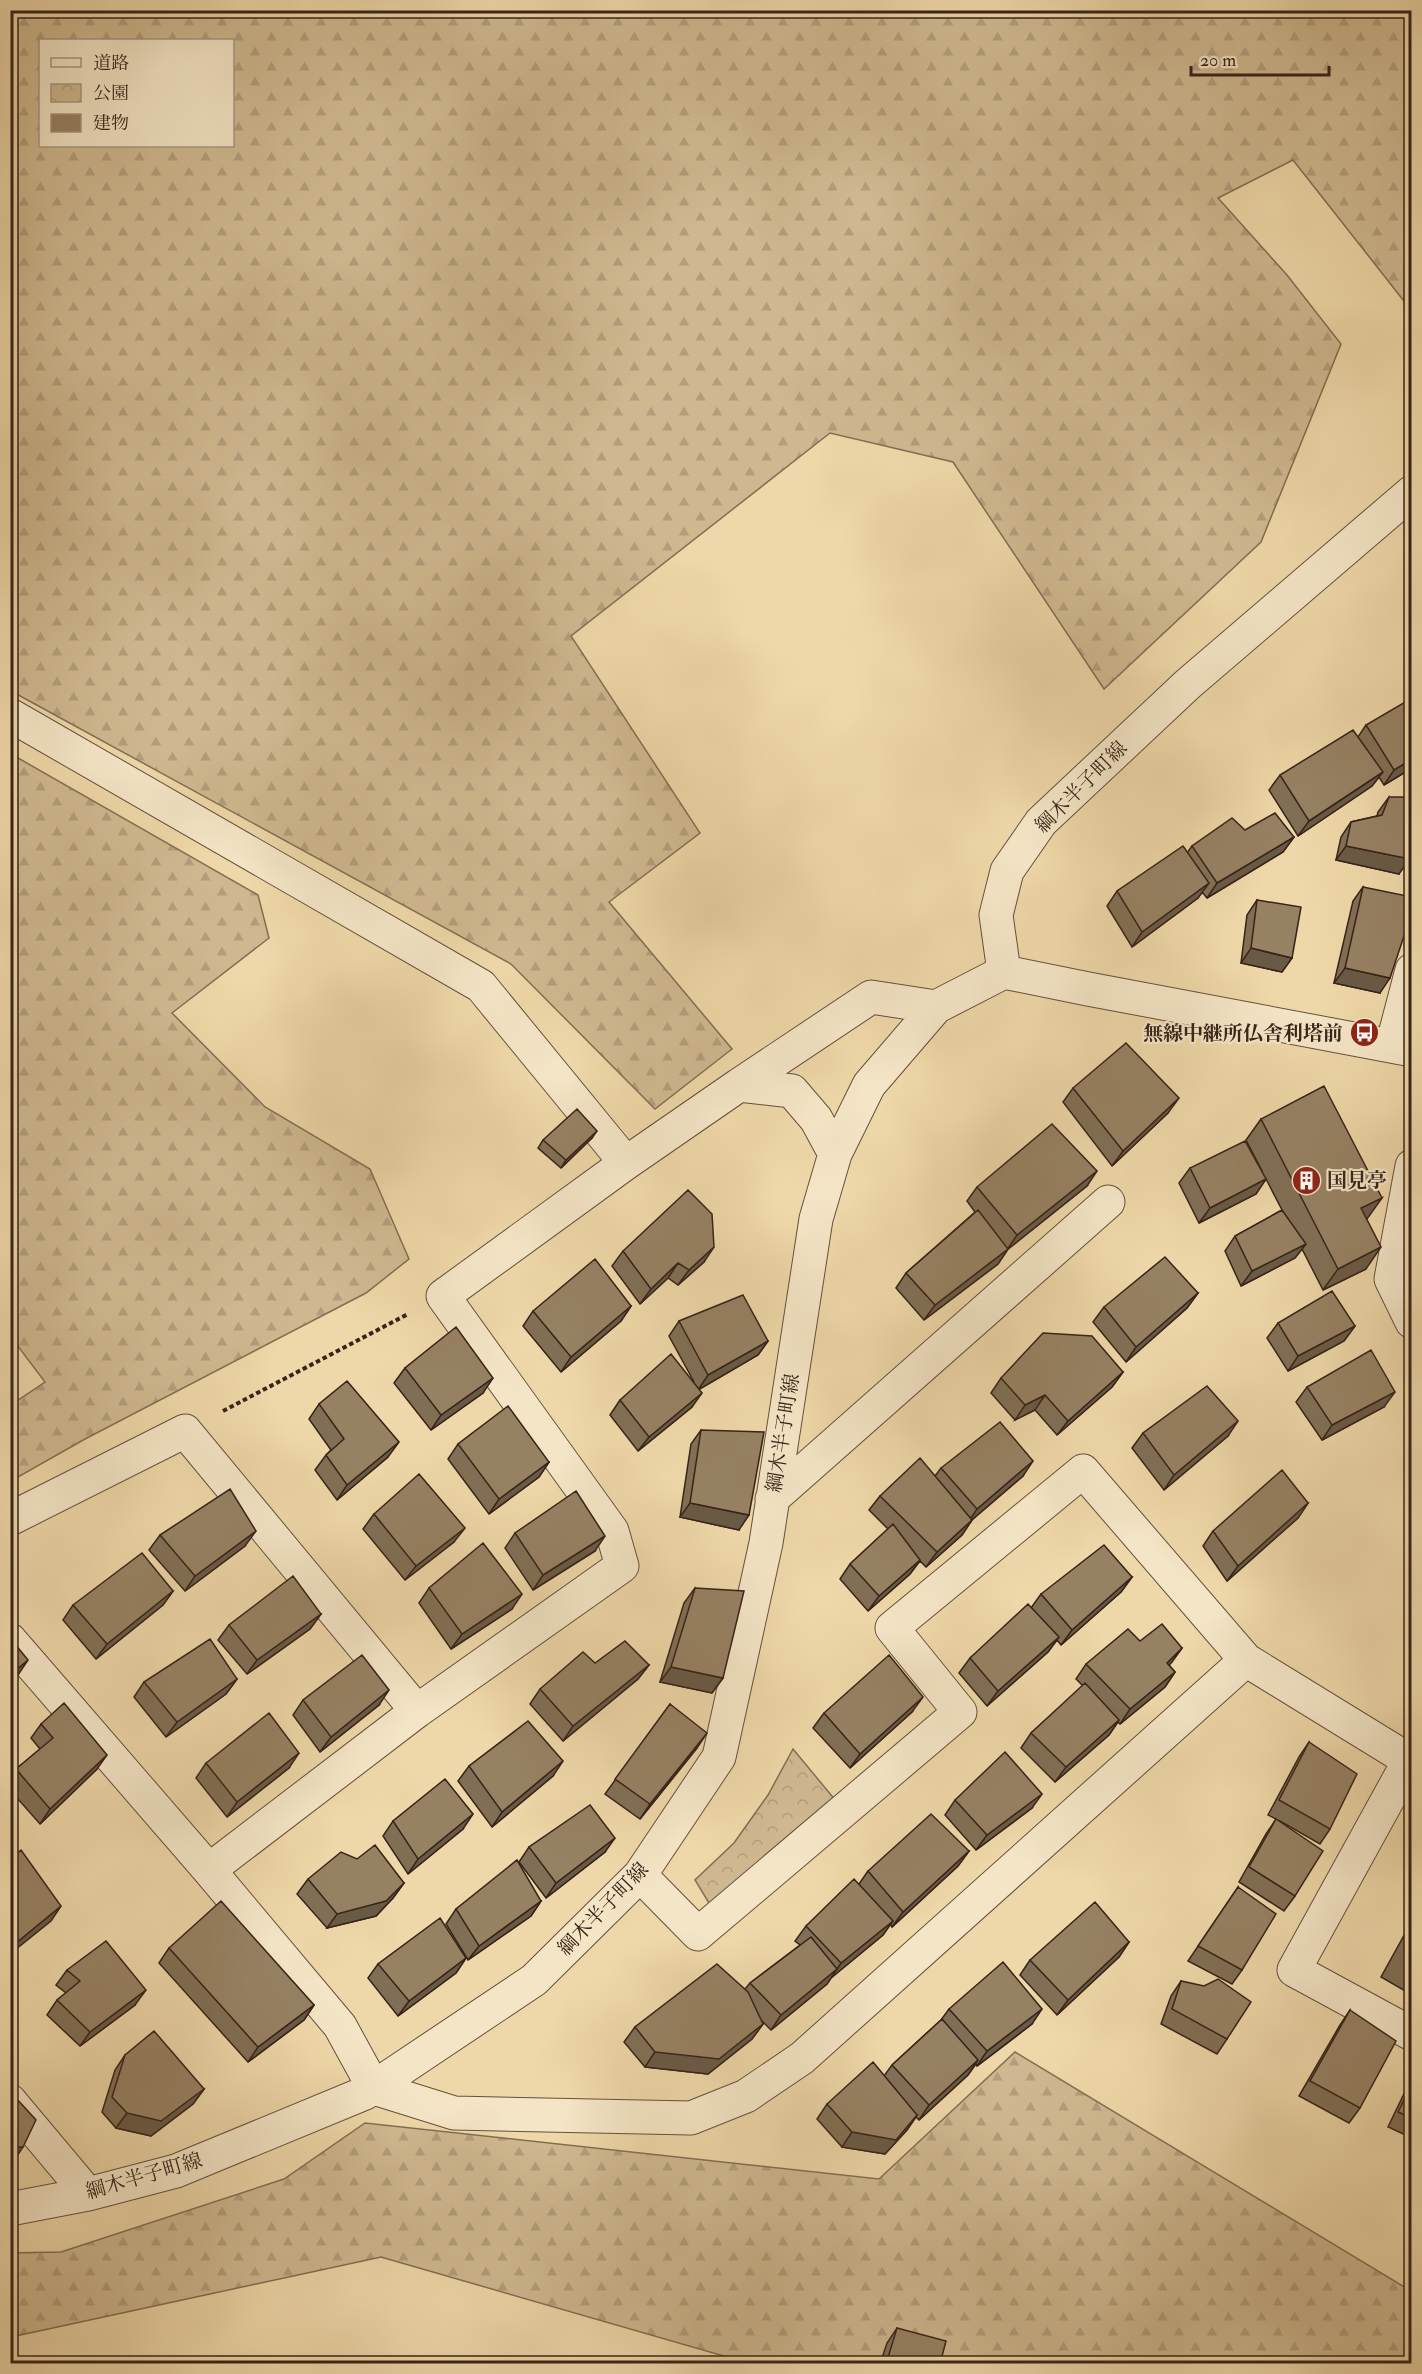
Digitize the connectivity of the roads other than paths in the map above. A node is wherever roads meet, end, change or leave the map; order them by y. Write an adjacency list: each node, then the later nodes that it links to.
1 (1412, 492): 4 (street, 綱木半子町線)
2 (10, 715): 9 (street)
3 (1412, 970): 6 (street)
4 (1005, 972): 5 (street, 綱木半子町線); 6 (street)
5 (936, 1007): 7 (street); 8 (street, 綱木半子町線)
6 (1402, 1048)
7 (739, 1085): 8 (street); 9 (street)
8 (835, 1154): 13 (street, 綱木半子町線)
9 (626, 1163): 17 (street)
10 (1412, 1166): 12 (street)
11 (1108, 1202): 13 (street)
12 (1412, 1322)
13 (772, 1498): 20 (street, 綱木半子町線)
14 (10, 1519): 17 (street)
15 (10, 1640): 19 (street)
16 (1246, 1660): 18 (street); 20 (street); 22 (street)
17 (417, 1711): 19 (street)
18 (1411, 1762): 21 (street)
19 (209, 1870): 22 (street)
20 (640, 1875): 22 (street, 綱木半子町線)
21 (1412, 2034)
22 (374, 2088): 24 (street, 綱木半子町線)
23 (10, 2101): 24 (street)
24 (88, 2194): 25 (street, 綱木半子町線)
25 (10, 2209)

